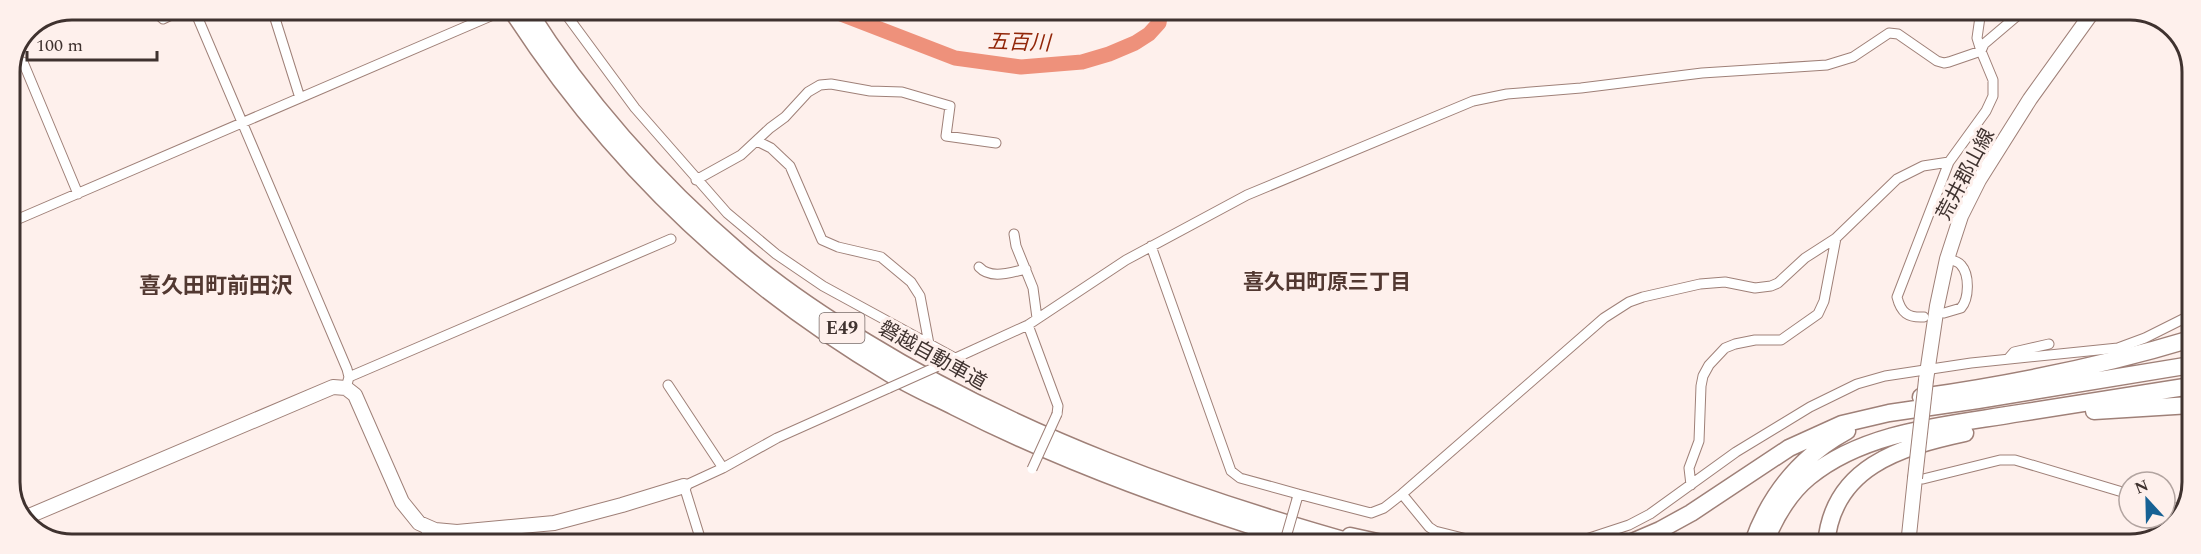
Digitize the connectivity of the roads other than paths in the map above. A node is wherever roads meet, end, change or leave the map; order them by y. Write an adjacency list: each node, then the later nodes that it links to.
1 (199, 20): 13 (street)
2 (275, 20): 12 (street)
3 (485, 20): 12 (street)
4 (513, 20): 57 (highway, 磐越自動車道 / E49)
5 (534, 20): 58 (highway, 磐越自動車道 / E49)
6 (570, 20): 17 (street)
7 (1979, 20): 10 (street)
8 (2013, 20): 10 (street)
9 (2087, 20): 24 (street, 荒井郡山線)
10 (1981, 51): 16 (street); 23 (street)
11 (22, 62): 18 (street)
12 (300, 98): 13 (street)
13 (244, 123): 18 (street); 40 (street)
14 (757, 141): 15 (street); 17 (street); 33 (street)
15 (996, 143)
16 (1949, 162): 21 (street); 28 (street)
17 (696, 180): 33 (street)
18 (78, 194): 19 (street)
19 (20, 218)
20 (1014, 234): 26 (street)
21 (1836, 238): 52 (street); 55 (street)
22 (671, 239): 40 (street)
23 (1152, 246): 29 (street); 56 (street)
24 (1947, 259): 27 (street); 39 (street, 荒井郡山線)
25 (979, 267): 26 (street)
26 (1026, 269): 29 (street)
27 (1944, 314)
28 (1924, 317)
29 (1037, 318): 31 (street)
30 (2182, 320): 37 (street)
31 (1028, 325): 36 (street); 50 (street, bridge)
32 (2182, 342): 60 (highway)
33 (928, 344): 36 (street)
34 (2049, 344): 37 (street)
35 (2182, 353): 43 (highway)
36 (956, 358): 49 (street, bridge)
37 (2008, 359): 39 (street)
38 (2182, 367): 43 (highway)
39 (1927, 375): 51 (street, 荒井郡山線, bridge); 52 (street)
40 (347, 382): 59 (street); 61 (street)
41 (668, 385): 49 (street)
42 (2182, 387): 73 (highway)
43 (2046, 389): 47 (highway)
44 (2182, 397): 46 (highway)
45 (2182, 406): 46 (highway)
46 (2094, 411): 48 (highway)
47 (1889, 413): 60 (highway); 72 (highway)
48 (1972, 431): 74 (highway); 75 (highway)
49 (723, 468): 53 (street)
50 (1031, 471)
51 (1915, 478): 54 (street); 76 (street)
52 (1691, 485): 70 (street)
53 (684, 486): 61 (street); 63 (street)
54 (2117, 490)
55 (1402, 494): 56 (street); 69 (street)
56 (1298, 497): 66 (street, bridge)
57 (1178, 501): 64 (highway); 65 (highway, 磐越自動車道 / E49)
58 (1253, 512): 67 (highway, 磐越自動車道 / E49); 68 (highway)
59 (31, 515)
60 (1674, 523): 71 (highway)
61 (426, 526): 62 (street)
62 (426, 534)
63 (699, 534)
64 (1247, 534)
65 (1279, 534)
66 (1287, 534)
67 (1327, 534)
68 (1348, 534)
69 (1447, 534)
70 (1602, 534)
71 (1649, 534)
72 (1757, 534)
73 (1770, 534)
74 (1773, 534)
75 (1828, 534)
76 (1909, 534)

